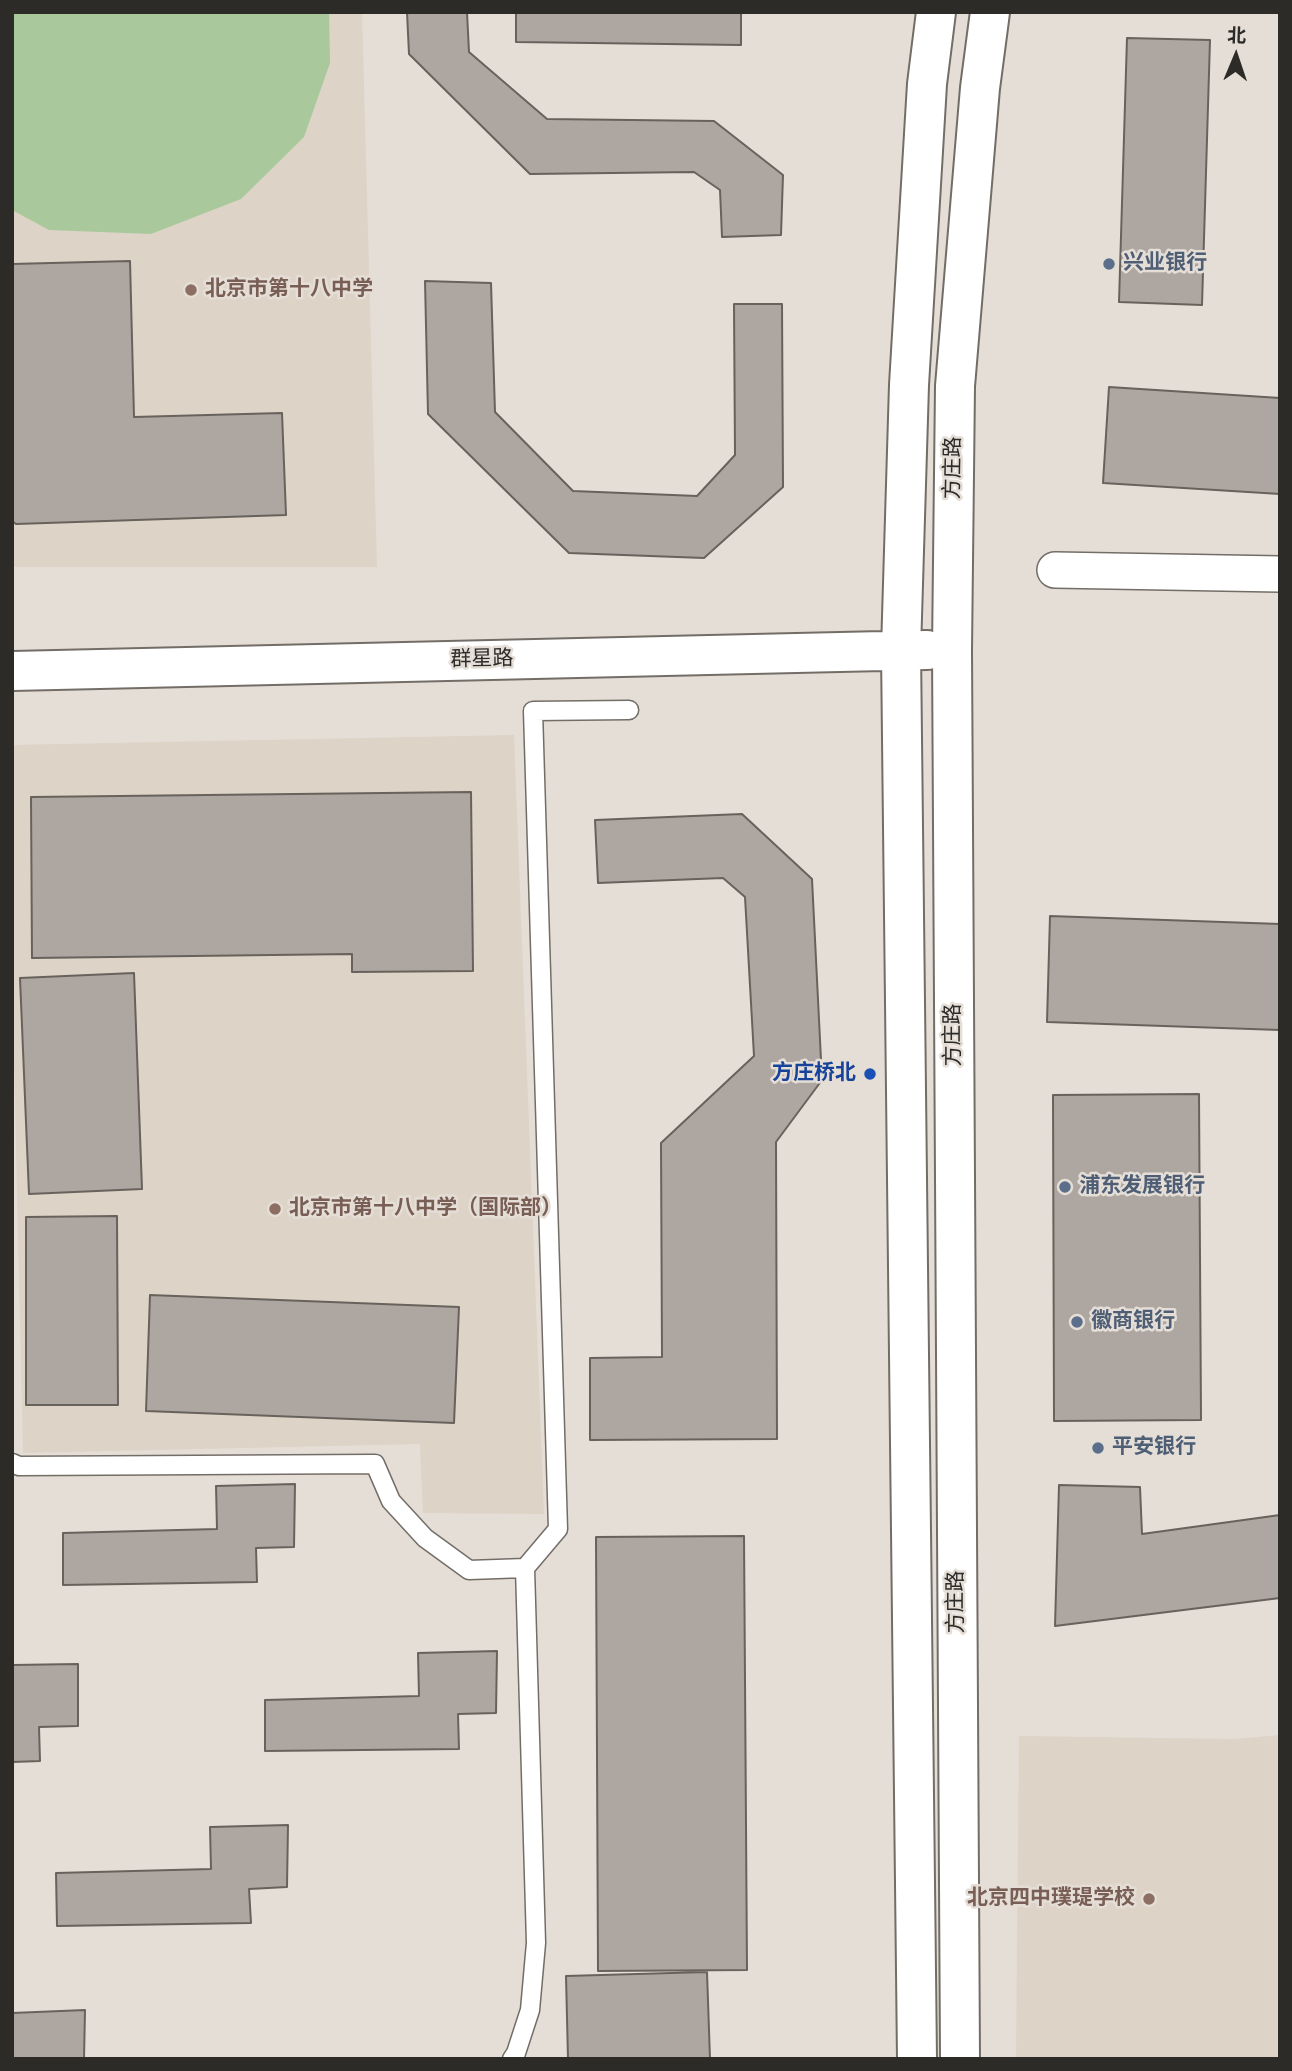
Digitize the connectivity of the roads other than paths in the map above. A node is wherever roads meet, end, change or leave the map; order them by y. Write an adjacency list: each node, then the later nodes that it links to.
1 (936, 12): 5 (main road)
2 (990, 12): 6 (main road, 方庄路)
3 (1055, 570): 4 (street)
4 (1280, 574)
5 (901, 650): 6 (main road, 群星路); 7 (main road, 群星路); 12 (main road)
6 (952, 650): 13 (main road, 方庄路)
7 (12, 671)
8 (629, 710): 10 (lane)
9 (12, 1463): 10 (lane)
10 (525, 1567): 11 (lane)
11 (512, 2059)
12 (917, 2059)
13 (960, 2059)

